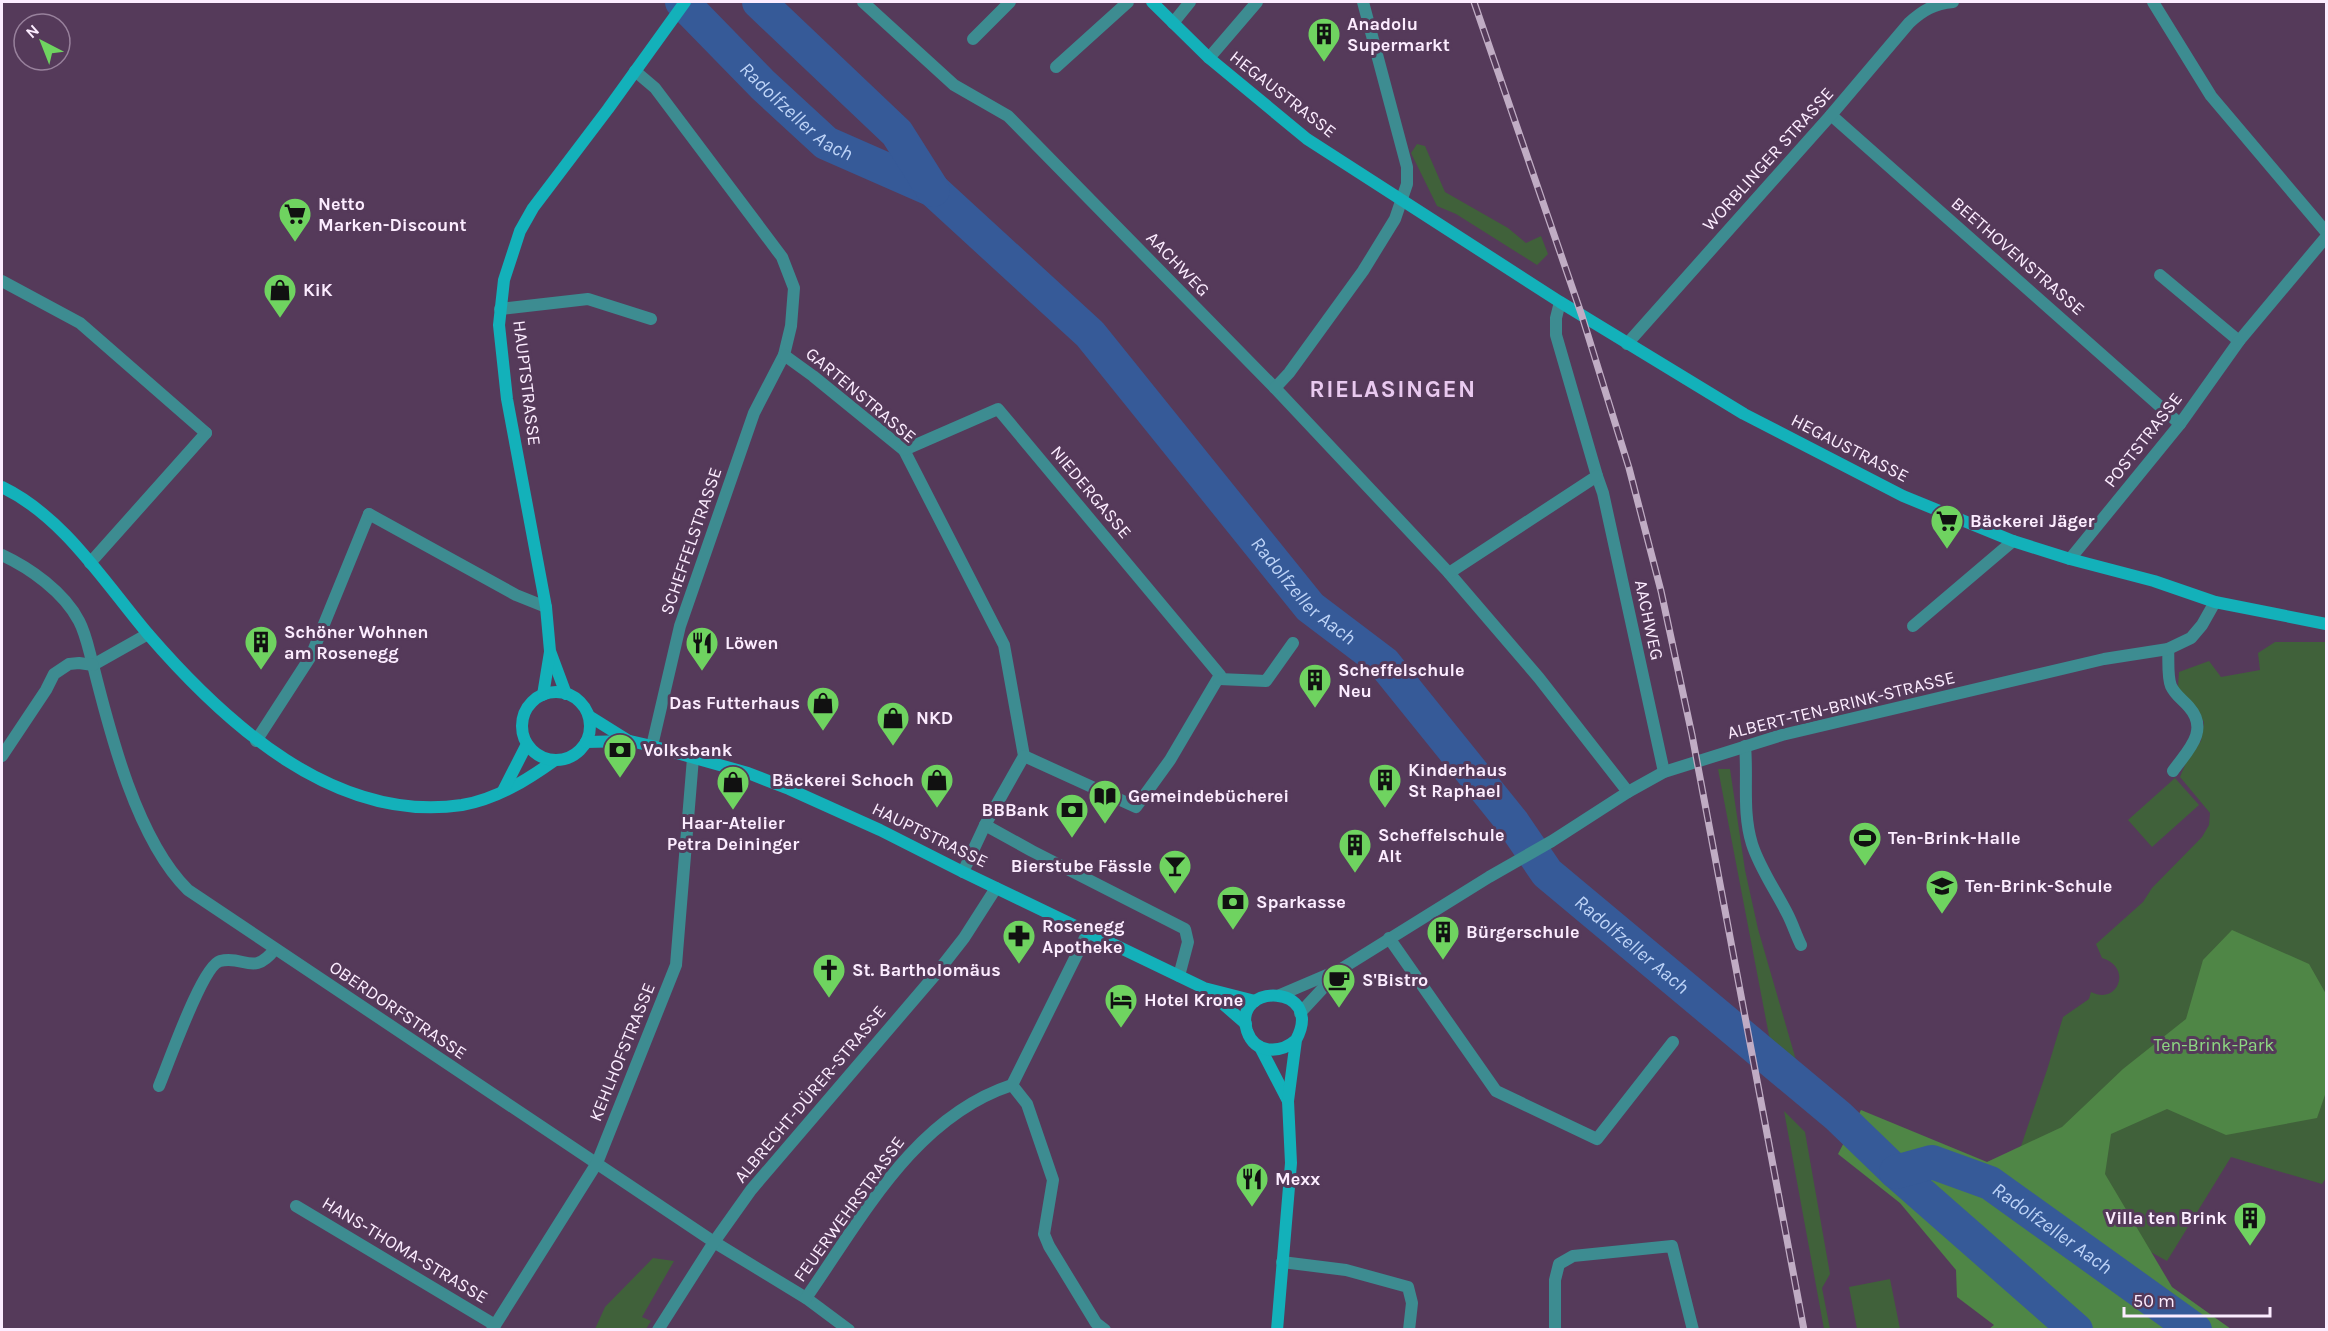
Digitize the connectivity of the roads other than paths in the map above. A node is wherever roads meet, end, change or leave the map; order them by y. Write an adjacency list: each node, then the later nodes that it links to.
1 (685, 2): 16 (main road, HAUPTSTRASSE)
2 (863, 2): 29 (street, AACHWEG)
3 (1010, 2): 13 (street)
4 (1128, 2): 15 (street)
5 (1152, 2): 12 (main road, HEGAUSTRASSE)
6 (1190, 2): 12 (street)
7 (1257, 2): 14 (street)
8 (1363, 2): 18 (street)
9 (1940, 2): 10 (street, WORBLINGER STRASSE); 17 (street, WORBLINGER STRASSE)
10 (1953, 2)
11 (2153, 2): 19 (street)
12 (1173, 23): 14 (main road, HEGAUSTRASSE)
13 (973, 39)
14 (1209, 58): 18 (main road, HEGAUSTRASSE)
15 (1056, 68)
16 (635, 71): 24 (main road, HAUPTSTRASSE); 28 (street, GARTENSTRASSE)
17 (1831, 115): 27 (street, WORBLINGER STRASSE); 30 (street, BEETHOVENSTRASSE)
18 (1402, 201): 23 (main road, HEGAUSTRASSE); 29 (street)
19 (2326, 232)
20 (2326, 237): 26 (street, POSTSTRASSE)
21 (2160, 275): 26 (street)
22 (2, 281): 37 (street)
23 (1560, 302): 27 (main road, HEGAUSTRASSE); 32 (street, AACHWEG)
24 (500, 309): 25 (street); 40 (main road, HAUPTSTRASSE)
25 (651, 319)
26 (2239, 341): 30 (street, POSTSTRASSE)
27 (1627, 344): 34 (main road, HEGAUSTRASSE)
28 (784, 355): 31 (street, GARTENSTRASSE); 56 (street, SCHEFFELSTRASSE)
29 (1275, 388): 38 (street, AACHWEG)
30 (2180, 424): 36 (street, POSTSTRASSE)
31 (904, 450): 48 (street, NIEDERGASSE); 59 (street, GARTENSTRASSE)
32 (1597, 476): 38 (street); 63 (street, AACHWEG)
33 (2, 487): 37 (main road)
34 (2013, 541): 36 (main road, HEGAUSTRASSE); 42 (street)
35 (2, 555): 47 (street, OBERDORFSTRASSE)
36 (2070, 560): 39 (main road, HEGAUSTRASSE)
37 (90, 563): 43 (main road)
38 (1449, 573): 65 (street, AACHWEG)
39 (2215, 602): 41 (main road, HEGAUSTRASSE); 45 (street, ALBERT-TEN-BRINK-STRASSE)
40 (546, 607): 46 (main road, HAUPTSTRASSE); 52 (street)
41 (2326, 624)
42 (1913, 626)
43 (148, 634): 47 (street); 52 (main road)
44 (1293, 643): 48 (street)
45 (2168, 649): 57 (street, ALBERT-TEN-BRINK-STRASSE); 62 (street)
46 (550, 651): 49 (main road, HAUPTSTRASSE); 50 (main road, HAUPTSTRASSE)
47 (93, 665): 58 (street); 72 (street, OBERDORFSTRASSE)
48 (1219, 679): 59 (street)
49 (566, 694): 50 (main road); 51 (main road)
50 (543, 695): 55 (main road)
51 (589, 716): 53 (main road, HAUPTSTRASSE); 54 (main road)
52 (256, 741): 64 (main road)
53 (630, 741): 54 (main road, HAUPTSTRASSE); 56 (main road, HAUPTSTRASSE)
54 (586, 742): 61 (main road)
55 (527, 744): 61 (main road); 64 (main road)
56 (652, 746): 60 (main road, HAUPTSTRASSE)
57 (1745, 746): 63 (street, ALBERT-TEN-BRINK-STRASSE); 71 (street)
58 (2, 756)
59 (1024, 756): 66 (street)
60 (693, 758): 67 (main road, HAUPTSTRASSE); 86 (street, KEHLHOFSTRASSE)
61 (555, 760): 64 (main road)
62 (2173, 771)
63 (1664, 772): 65 (street, ALBERT-TEN-BRINK-STRASSE)
64 (503, 791)
65 (1628, 792): 70 (street, ALBERT-TEN-BRINK-STRASSE)
66 (986, 825): 67 (street); 74 (street)
67 (963, 872): 68 (main road, HAUPTSTRASSE)
68 (996, 888): 69 (main road, HAUPTSTRASSE); 88 (street, ALBRECHT-DÜRER-STRASSE)
69 (1088, 932): 74 (main road, HAUPTSTRASSE); 83 (street)
70 (1389, 938): 73 (street, ALBERT-TEN-BRINK-STRASSE); 81 (street)
71 (1801, 945)
72 (274, 949): 84 (street); 86 (street, OBERDORFSTRASSE)
73 (1341, 969): 76 (street, ALBERT-TEN-BRINK-STRASSE); 78 (street, ALBERT-TEN-BRINK-STRASSE)
74 (1179, 976): 75 (main road, HAUPTSTRASSE)
75 (1204, 988): 77 (main road); 79 (main road)
76 (1280, 995): 77 (main road); 78 (main road)
77 (1255, 1001): 79 (main road)
78 (1300, 1012): 80 (main road)
79 (1246, 1024): 82 (main road)
80 (1296, 1040): 82 (main road); 85 (main road)
81 (1673, 1042)
82 (1260, 1047): 85 (main road)
83 (1012, 1085): 90 (street, FEUERWEHRSTRASSE); 94 (street)
84 (159, 1086)
85 (1288, 1101): 89 (main road)
86 (597, 1163): 88 (street, OBERDORFSTRASSE); 91 (street, KEHLHOFSTRASSE)
87 (296, 1206): 91 (street, HANS-THOMA-STRASSE)
88 (714, 1242): 90 (street, OBERDORFSTRASSE); 92 (street, ALBRECHT-DÜRER-STRASSE)
89 (1282, 1262): 95 (main road); 96 (street)
90 (806, 1298): 93 (street, OBERDORFSTRASSE)
91 (493, 1327)
92 (658, 1329)
93 (849, 1329)
94 (1105, 1329)
95 (1277, 1329)
96 (1409, 1329)
97 (1555, 1329): 98 (street)
98 (1693, 1329)

